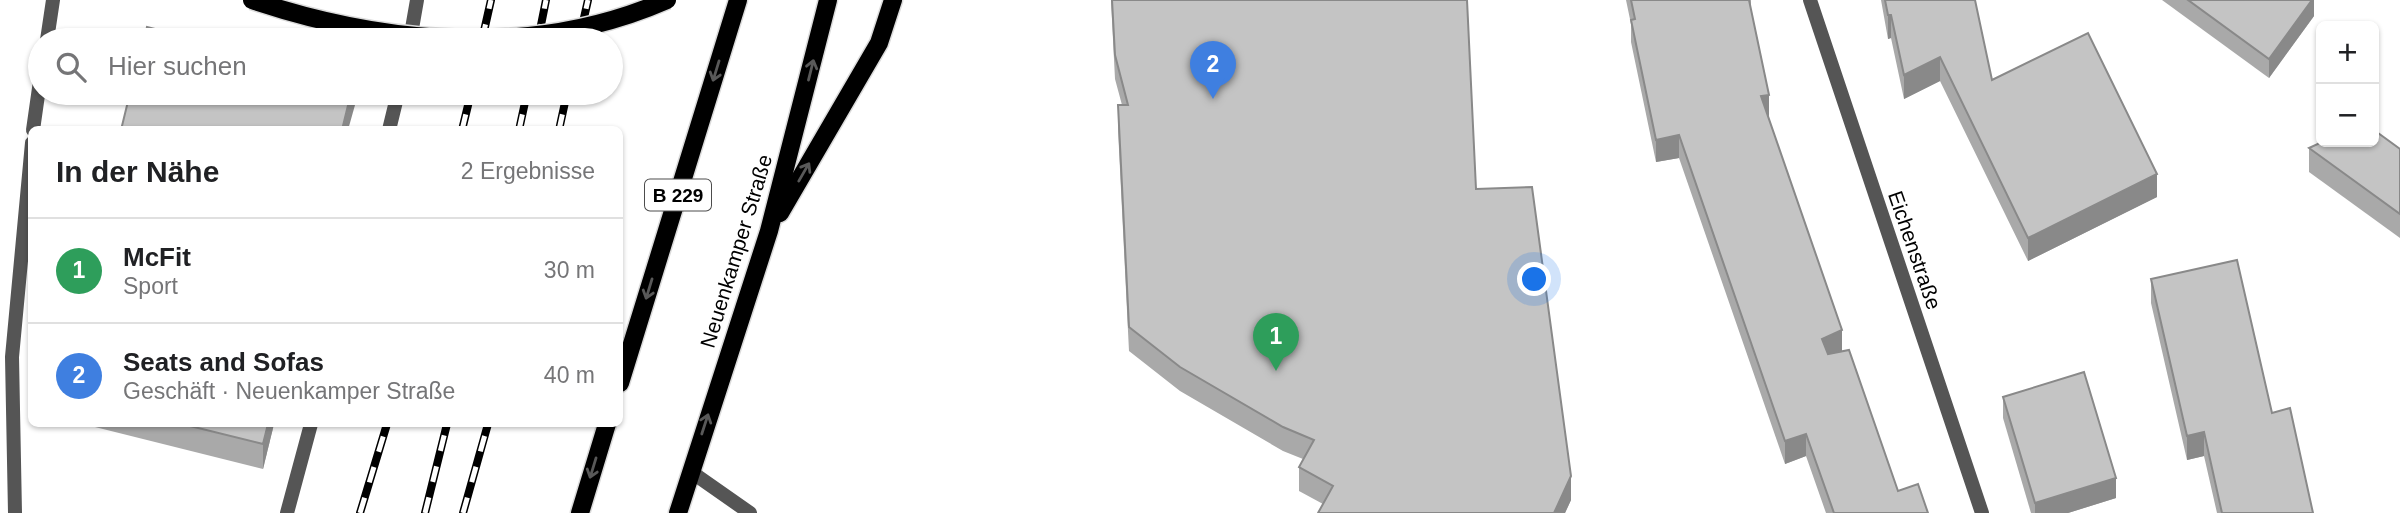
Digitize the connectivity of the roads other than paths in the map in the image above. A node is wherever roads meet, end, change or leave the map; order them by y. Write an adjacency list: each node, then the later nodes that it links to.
1 (53, 0): 9 (street)
2 (252, 0): 10 (main road, bridge)
3 (417, 0): 11 (street)
4 (667, 0): 12 (main road, bridge)
5 (828, 0): 18 (main road, Neuenkamper Straße, one-way to 5)
6 (893, 0): 18 (main road, one-way to 6)
7 (1810, 0): 28 (street, Eichenstraße)
8 (736, 2): 19 (main road, B 229, one-way to 19)
9 (49, 28)
10 (358, 28)
11 (412, 28)
12 (577, 28)
13 (37, 105): 15 (street)
14 (395, 105): 16 (street)
15 (34, 126)
16 (390, 126)
17 (28, 186): 23 (street)
18 (769, 231): 22 (main road, Neuenkamper Straße, one-way to 18)
19 (623, 373)
20 (310, 427): 24 (street)
21 (606, 427): 25 (main road, one-way to 25)
22 (690, 471): 26 (main road, Neuenkamper Straße); 27 (street)
23 (15, 513)
24 (287, 513)
25 (580, 513)
26 (678, 513)
27 (750, 513)
28 (1982, 513)

